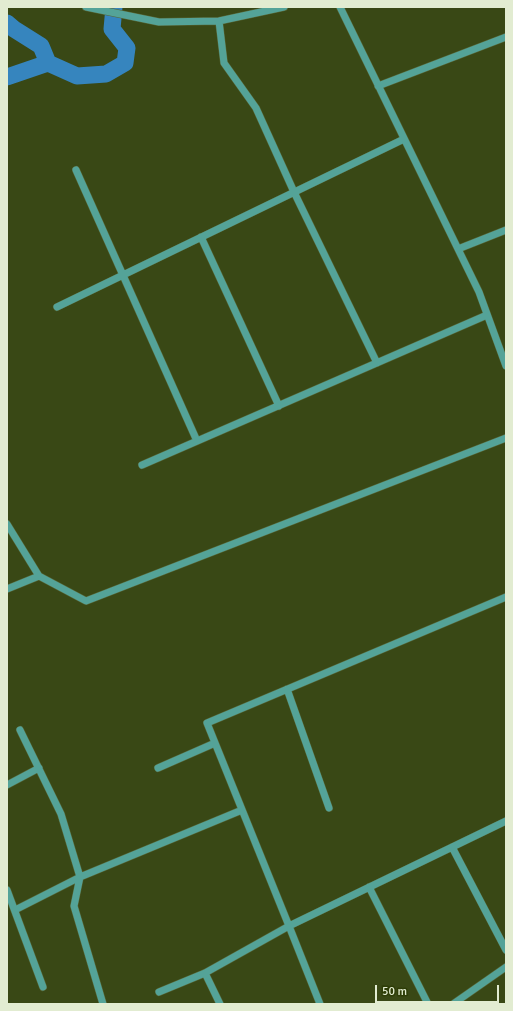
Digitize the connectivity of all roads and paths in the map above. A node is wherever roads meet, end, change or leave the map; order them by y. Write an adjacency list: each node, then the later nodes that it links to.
1 (284, 7): 4 (street)
2 (340, 7): 6 (street)
3 (89, 8): 4 (street)
4 (219, 21): 9 (street)
5 (506, 37): 6 (street)
6 (378, 86): 7 (street)
7 (404, 139): 9 (street); 12 (street)
8 (76, 170): 13 (street)
9 (294, 192): 11 (street); 16 (street)
10 (506, 230): 12 (street)
11 (202, 237): 13 (street); 18 (street)
12 (458, 250): 15 (street)
13 (123, 275): 14 (street); 20 (street)
14 (57, 307)
15 (487, 315): 16 (street); 17 (street)
16 (377, 363): 18 (street)
17 (506, 366)
18 (279, 406): 20 (street)
19 (506, 438): 23 (street)
20 (197, 442): 21 (street)
21 (142, 466)
22 (7, 524): 23 (street)
23 (39, 576): 24 (street)
24 (7, 589)
25 (506, 598): 26 (street)
26 (287, 689): 28 (street); 32 (street)
27 (20, 730): 29 (street)
28 (215, 743): 30 (street); 33 (street)
29 (39, 768): 31 (street); 36 (street)
30 (158, 768)
31 (7, 785)
32 (330, 808)
33 (242, 810): 36 (street); 40 (street)
34 (506, 821): 35 (street)
35 (452, 847): 37 (street); 41 (street)
36 (80, 877): 39 (street); 46 (street)
37 (369, 887): 40 (street); 49 (street)
38 (7, 890): 39 (street)
39 (15, 910): 44 (street)
40 (289, 926): 43 (street); 48 (street)
41 (506, 950)
42 (506, 967): 50 (street)
43 (205, 972): 45 (street); 47 (street)
44 (43, 987)
45 (159, 992)
46 (103, 1004)
47 (220, 1004)
48 (320, 1004)
49 (428, 1004)
50 (452, 1004)

